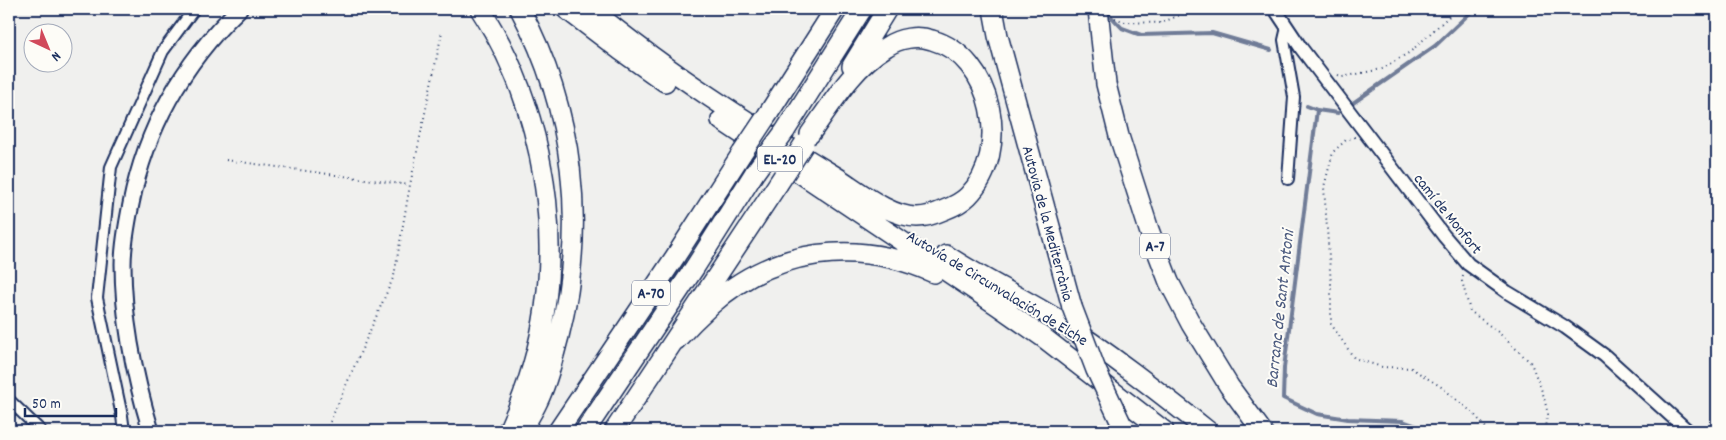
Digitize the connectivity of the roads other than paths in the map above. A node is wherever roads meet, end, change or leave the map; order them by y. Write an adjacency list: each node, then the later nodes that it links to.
1 (194, 9): 21 (street)
2 (238, 9): 22 (main road)
3 (480, 9): 23 (highway)
4 (520, 9): 24 (highway)
5 (566, 9): 16 (highway, EL-20)
6 (591, 9): 14 (highway, EL-20)
7 (835, 9): 25 (highway, A-70, bridge)
8 (862, 9): 14 (highway, A-70)
9 (887, 9): 14 (highway)
10 (993, 9): 19 (highway, Autovia de la Mediterrània, bridge)
11 (1274, 9): 13 (street, camí de Monfort)
12 (1105, 13): 30 (highway, A-7, bridge)
13 (1287, 27): 15 (street); 31 (street, camí de Monfort)
14 (796, 139): 14 (highway); 17 (highway, bridge); 26 (highway, A-70, bridge); 29 (highway, Autovía de Circunvalación de Elche / EL-20)
15 (1288, 179)
16 (997, 305): 17 (highway); 28 (highway, Autovía de Circunvalación de Elche / EL-20)
17 (676, 340): 27 (highway)
18 (9, 400): 20 (street)
19 (1123, 427)
20 (41, 431)
21 (124, 431)
22 (151, 431)
23 (508, 431)
24 (521, 431)
25 (558, 431)
26 (585, 431)
27 (614, 431)
28 (1164, 431)
29 (1208, 431)
30 (1262, 431)
31 (1688, 431)

